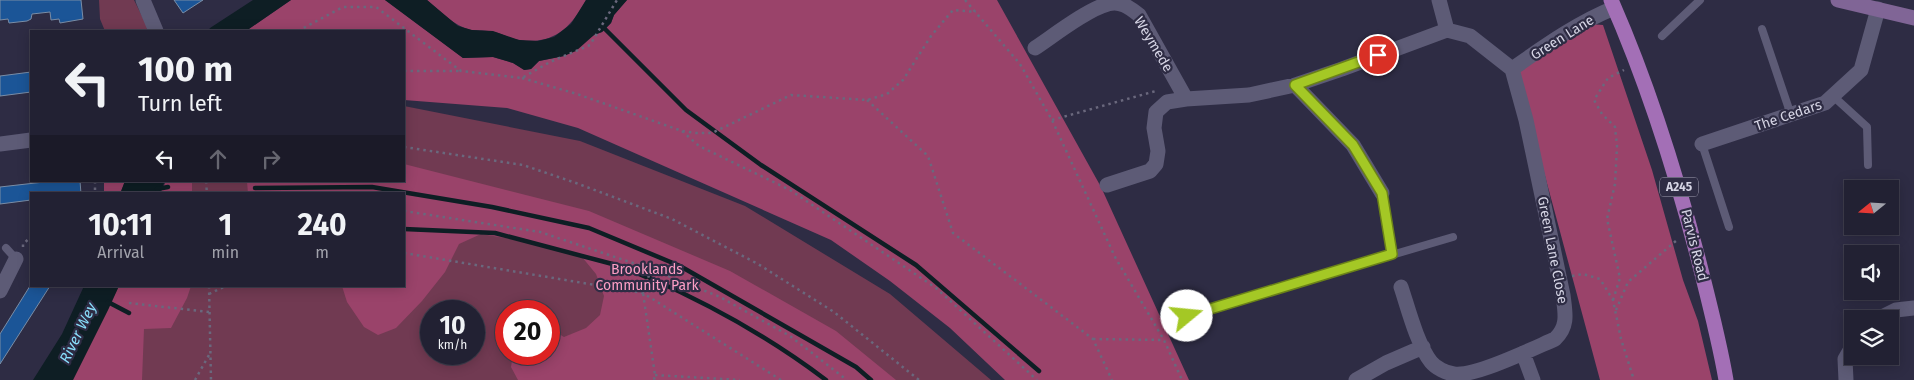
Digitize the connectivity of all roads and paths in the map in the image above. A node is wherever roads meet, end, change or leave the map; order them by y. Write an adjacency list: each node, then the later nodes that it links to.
1 (143, 0): 12 (street)
2 (617, 0): 20 (path)
3 (965, 0): 9 (path)
4 (1439, 0): 14 (street)
5 (1700, 0): 15 (lane)
6 (1838, 0): 8 (street)
7 (1613, 4): 17 (street, Green Lane); 79 (main road, Parvis Road / A245)
8 (1878, 9): 10 (street); 24 (street, The Cedars)
9 (976, 12): 26 (path); 28 (path)
10 (1914, 18)
11 (1762, 28): 27 (lane)
12 (156, 30)
13 (300, 30): 19 (path)
14 (1447, 30): 17 (street); 23 (street)
15 (1662, 36)
16 (1035, 48): 22 (street, Weymede)
17 (1512, 69): 45 (street, Green Lane Close)
18 (405, 71): 19 (path)
19 (461, 71): 20 (path)
20 (522, 78): 29 (path)
21 (1629, 78): 52 (path)
22 (1178, 85): 25 (street, Weymede); 28 (path)
23 (1295, 85): 25 (street); 36 (street)
24 (1833, 96): 27 (street, The Cedars); 34 (lane)
25 (1186, 99): 35 (street)
26 (867, 100): 29 (path); 59 (path)
27 (1791, 115): 32 (street, The Cedars)
28 (1052, 120): 60 (path)
29 (682, 131): 73 (path)
30 (30, 140): 31 (street)
31 (0, 144)
32 (1702, 144): 38 (lane)
33 (405, 148): 72 (path)
34 (1868, 165)
35 (1107, 185)
36 (1382, 193): 43 (lane)
37 (405, 211): 44 (path)
38 (1729, 228)
39 (1453, 237): 43 (lane)
40 (1678, 240): 55 (path)
41 (11, 254): 49 (street)
42 (405, 254): 50 (path)
43 (1392, 254): 58 (lane)
44 (651, 269): 50 (path); 71 (path)
45 (1560, 279): 52 (path); 63 (street, Green Lane Close)
46 (209, 287): 51 (path)
47 (224, 287): 51 (path)
48 (1401, 287): 61 (street, Green Lane Close)
49 (0, 291)
50 (643, 293): 65 (path); 70 (path)
51 (209, 294): 57 (path)
52 (1613, 300): 55 (path)
53 (129, 303): 57 (path)
54 (1914, 308): 56 (street)
55 (1616, 310): 78 (path)
56 (1896, 310)
57 (209, 312): 62 (path)
58 (1187, 316)
59 (1093, 339): 60 (path); 74 (path)
60 (1164, 340): 75 (path)
61 (1423, 347): 63 (street, Green Lane Close); 76 (street)
62 (210, 353): 66 (path); 67 (path)
63 (1523, 353): 77 (street)
64 (1845, 365): 80 (street)
65 (655, 375): 68 (path); 69 (path)
66 (195, 380)
67 (210, 380)
68 (654, 380)
69 (740, 380)
70 (781, 380)
71 (847, 380)
72 (919, 380)
73 (1038, 380)
74 (1112, 380)
75 (1182, 380)
76 (1356, 380)
77 (1533, 380)
78 (1634, 380)
79 (1726, 380)
80 (1846, 380)

